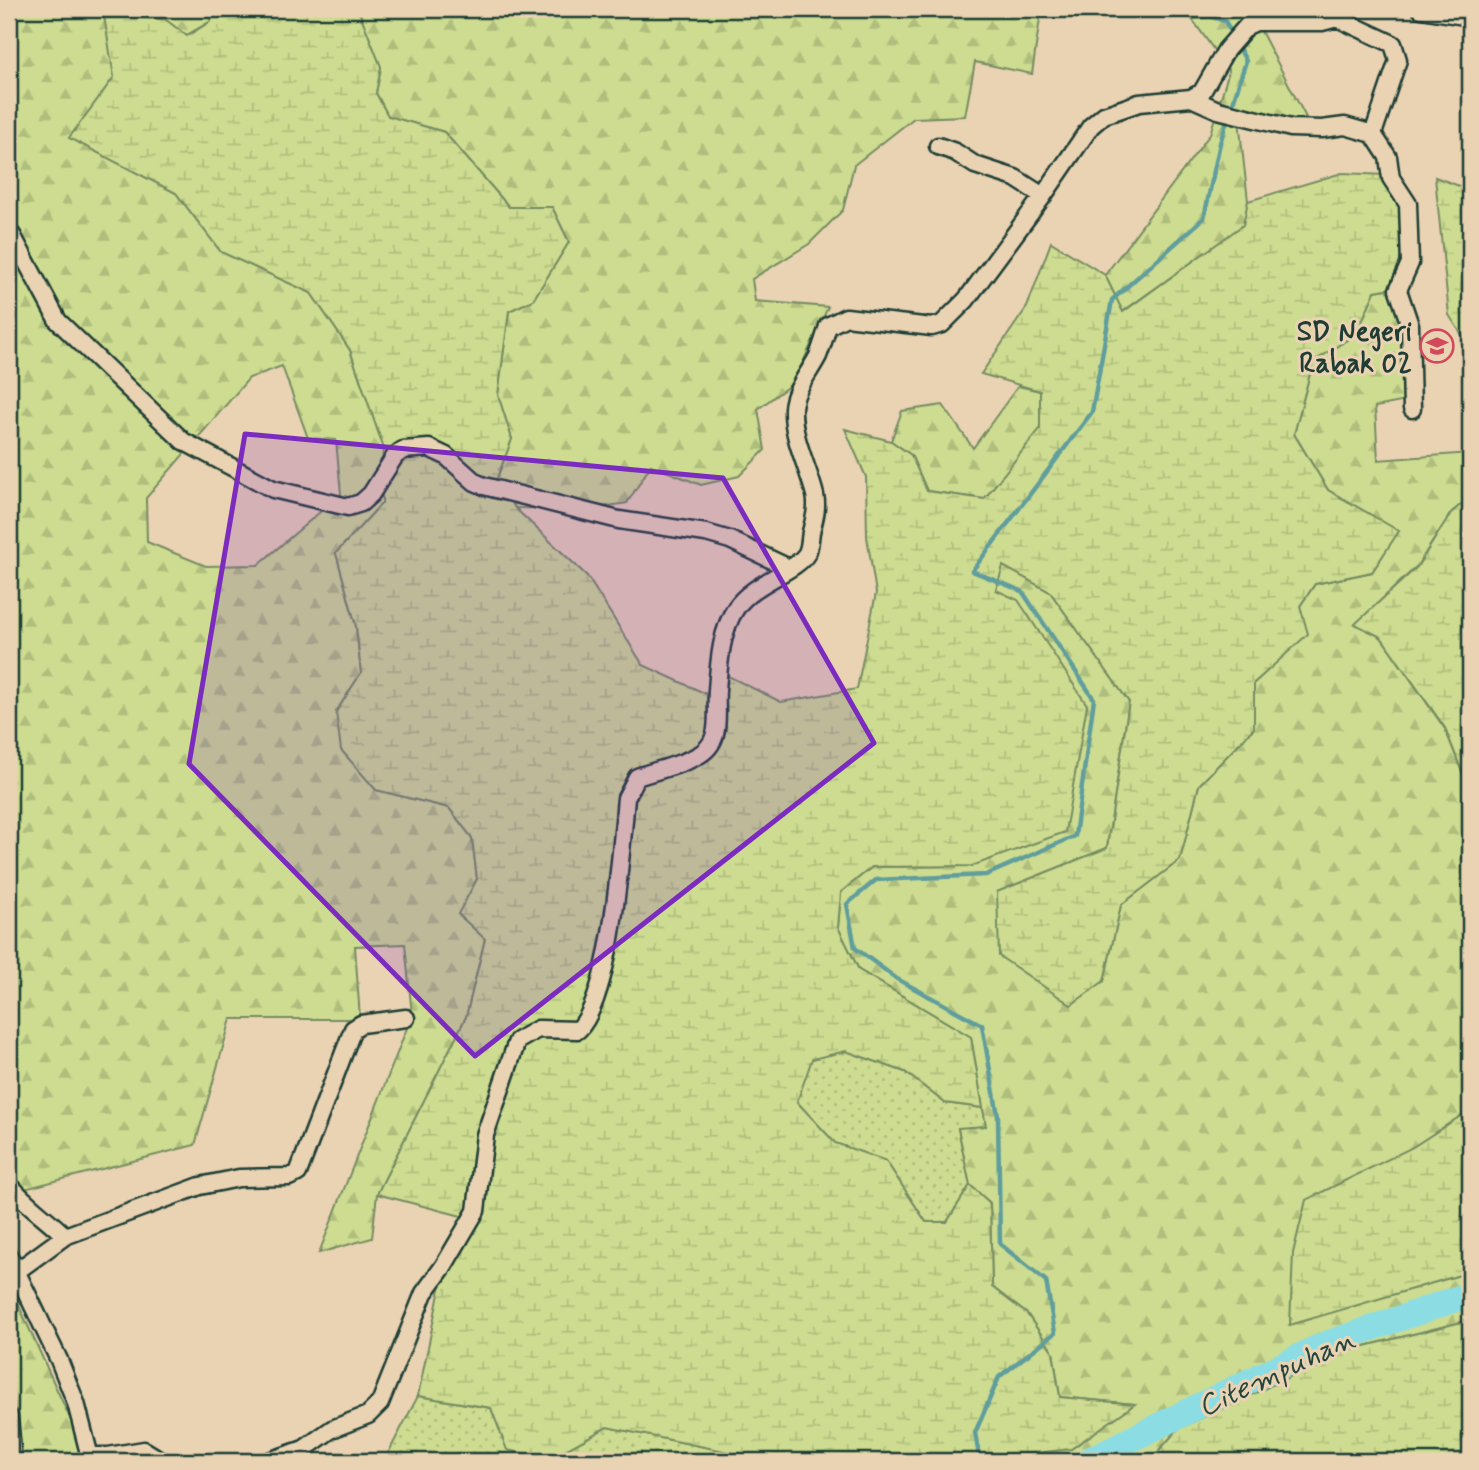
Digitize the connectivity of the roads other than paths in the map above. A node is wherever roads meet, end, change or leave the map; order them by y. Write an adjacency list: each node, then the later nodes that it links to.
1 (1421, 9): 3 (street)
2 (1340, 14): 4 (street); 5 (street)
3 (1470, 16)
4 (1191, 98): 5 (street); 7 (street)
5 (1373, 134): 9 (street)
6 (938, 146): 7 (street)
7 (1043, 196): 10 (street)
8 (9, 234): 10 (street)
9 (1412, 409)
10 (789, 568): 20 (street)
11 (406, 1018): 13 (street)
12 (10, 1185): 13 (street)
13 (65, 1236): 15 (street)
14 (9, 1256): 15 (street)
15 (17, 1271): 17 (street)
16 (9, 1416): 18 (street)
17 (91, 1458): 19 (street)
18 (13, 1461)
19 (162, 1461)
20 (269, 1461)

